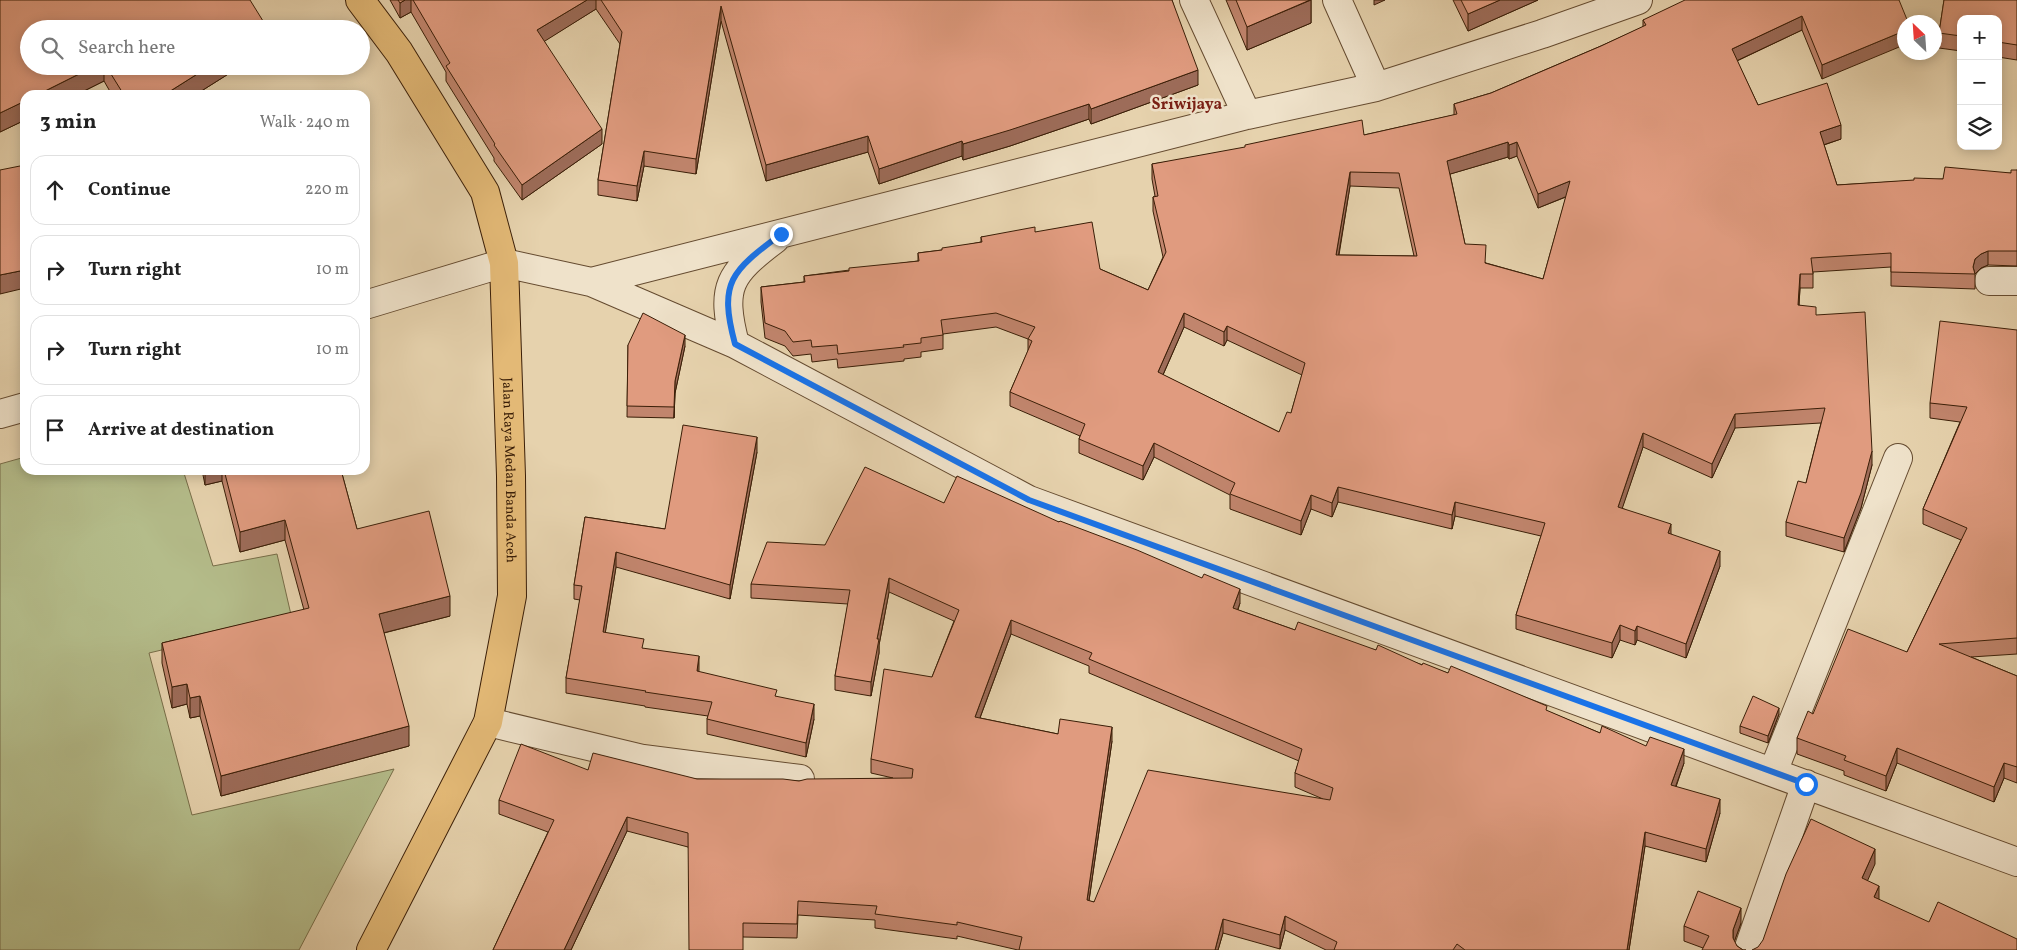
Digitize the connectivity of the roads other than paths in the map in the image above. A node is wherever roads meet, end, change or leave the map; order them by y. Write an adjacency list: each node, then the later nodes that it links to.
1 (360, 0): 8 (highway, Jalan Raya Medan Banda Aceh)
2 (1194, 0): 6 (street)
3 (1337, 0): 5 (street)
4 (1638, 0): 5 (street)
5 (1376, 87): 6 (street)
6 (1247, 115): 7 (street)
7 (781, 234): 11 (street); 13 (street)
8 (504, 263): 11 (street); 12 (street); 17 (highway, Jalan Raya Medan Banda Aceh)
9 (2017, 280): 10 (street)
10 (1989, 281)
11 (592, 282): 13 (street)
12 (370, 303)
13 (735, 344): 18 (street)
14 (20, 408): 15 (street)
15 (0, 414)
16 (1898, 458): 18 (street)
17 (488, 722): 19 (street); 22 (highway, Jalan Raya Medan Banda Aceh)
18 (1773, 772): 20 (street)
19 (800, 779)
20 (1806, 784): 21 (street); 23 (street)
21 (2017, 862)
22 (371, 950)
23 (1748, 950)

